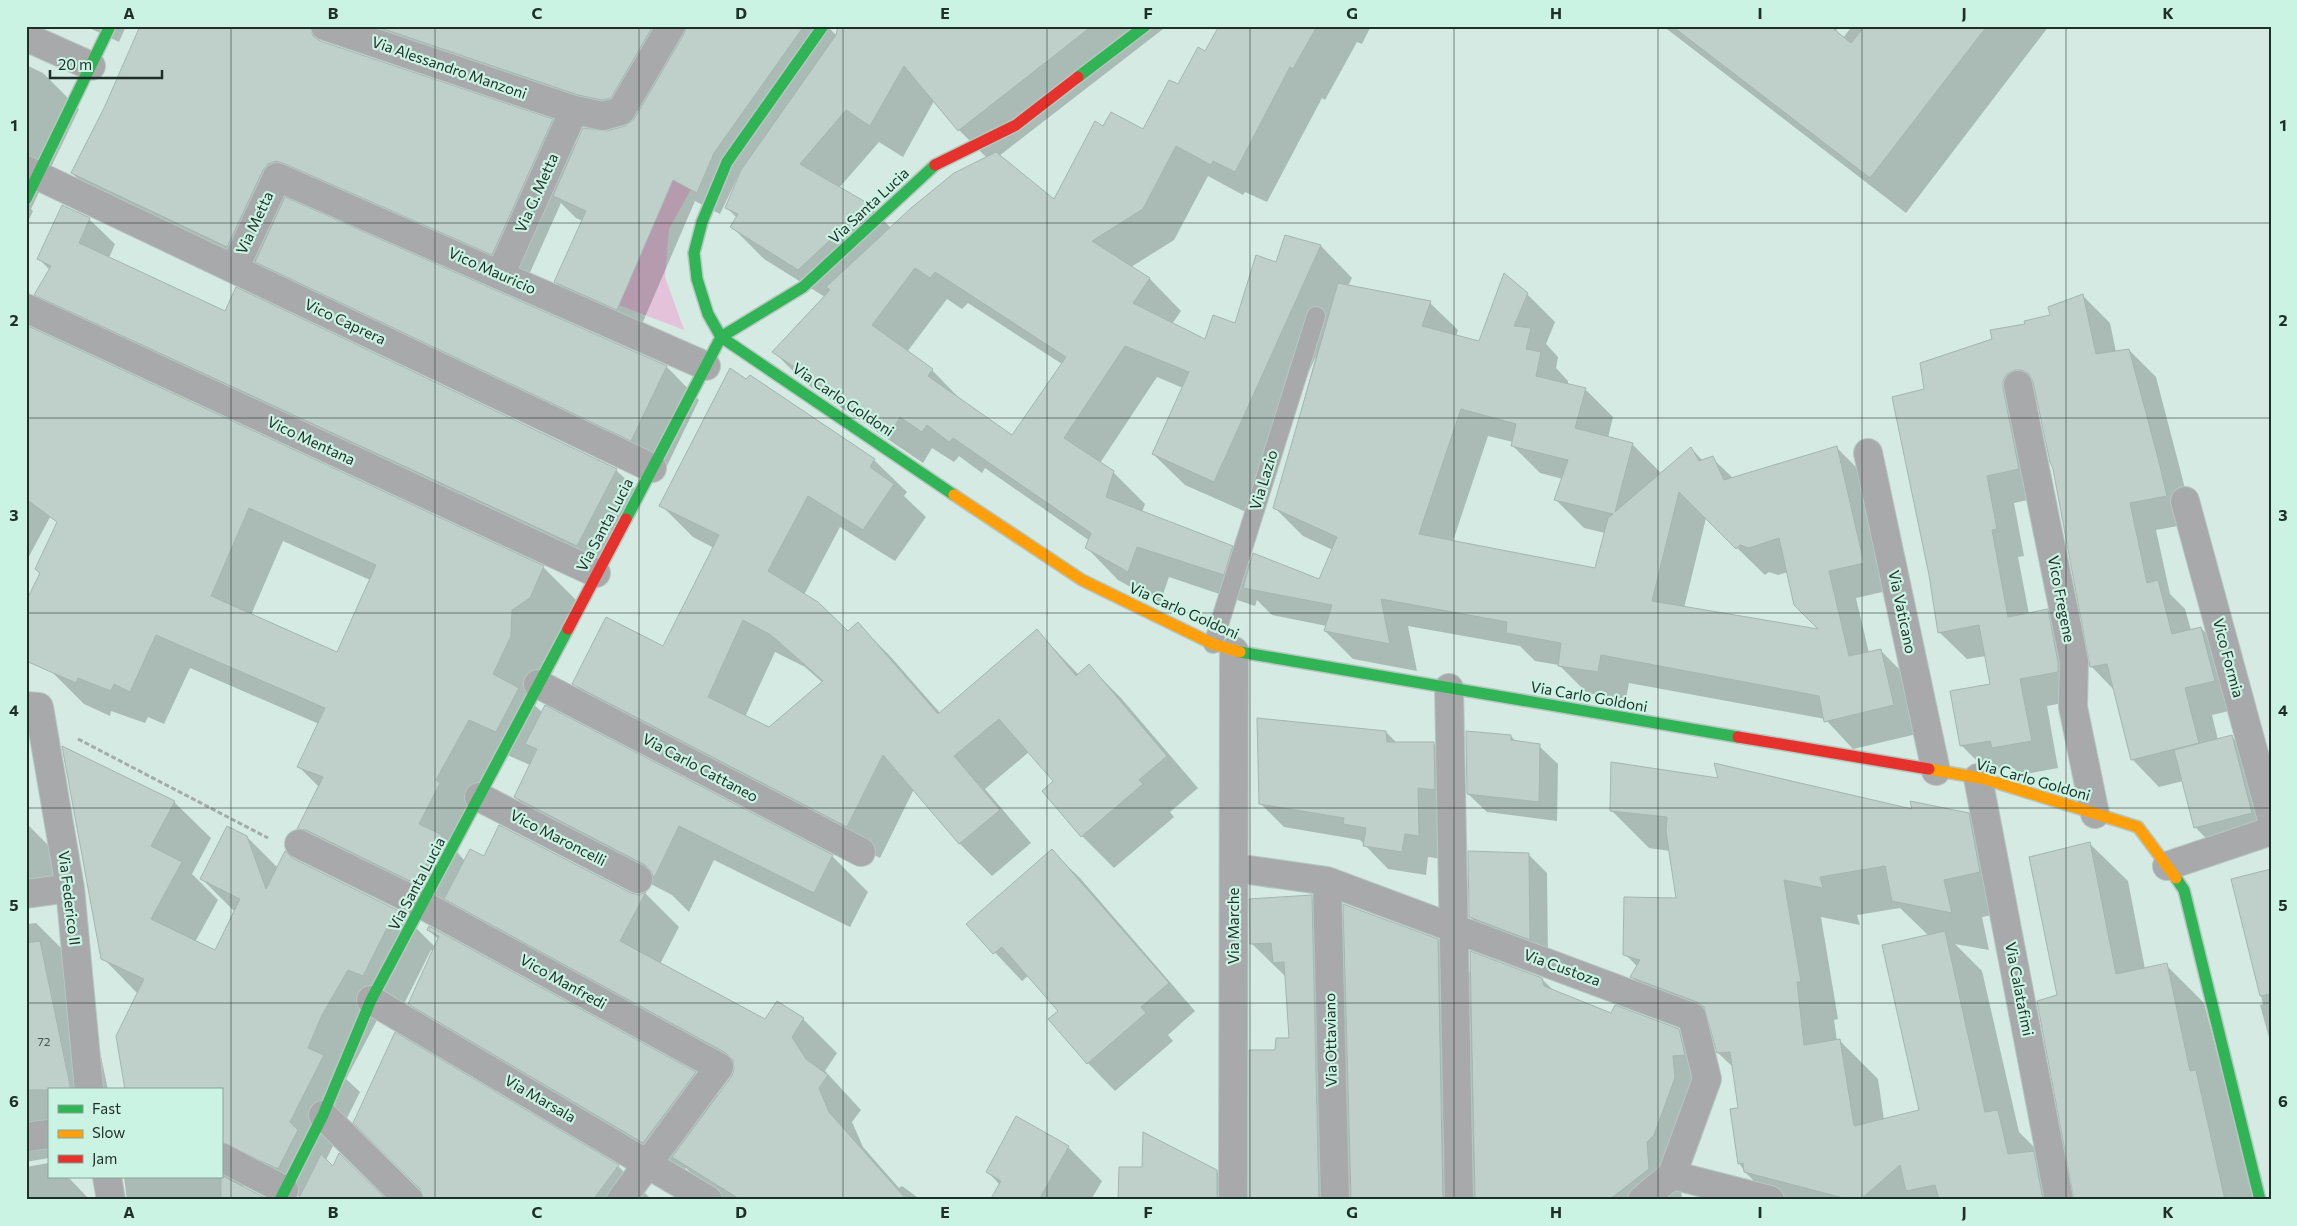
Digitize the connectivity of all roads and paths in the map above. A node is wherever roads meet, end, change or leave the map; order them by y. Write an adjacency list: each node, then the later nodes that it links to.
1 (110, 26): 7 (street)
2 (325, 26): 8 (street, Via Alessandro Manzoni)
3 (670, 26): 8 (street, Via Alessandro Manzoni)
4 (823, 26): 15 (street)
5 (1145, 26): 15 (street, Via Santa Lucia)
6 (26, 37): 7 (street)
7 (91, 66): 10 (street)
8 (574, 110): 12 (street, Via G. Metta)
9 (277, 177): 11 (street, Via Metta); 12 (street, Vico Mauricio)
10 (30, 182): 11 (street, Vico Caprera)
11 (234, 269): 19 (street, Vico Caprera)
12 (500, 275): 16 (street, Vico Mauricio)
13 (26, 308): 21 (street, Vico Mentana)
14 (1316, 316): 22 (lane, Via Lazio)
15 (721, 337): 16 (street, Via Santa Lucia); 22 (street, Via Carlo Goldoni)
16 (706, 366): 19 (street, Via Santa Lucia)
17 (2018, 385): 29 (street, Vico Fregene)
18 (1868, 453): 26 (street, Via Vaticano)
19 (652, 468): 21 (street, Via Santa Lucia)
20 (2185, 501): 30 (street, Vico Formia)
21 (596, 573): 23 (street, Via Santa Lucia)
22 (1224, 648): 24 (street, Via Carlo Goldoni); 35 (street, Via Marche)
23 (538, 684): 28 (street, Via Santa Lucia); 33 (street, Via Carlo Cattaneo)
24 (1449, 688): 26 (street, Via Carlo Goldoni); 41 (street)
25 (35, 712): 32 (path); 38 (street, Via Federico II)
26 (1936, 771): 27 (street, Via Carlo Goldoni)
27 (1978, 778): 29 (street, Via Carlo Goldoni); 61 (street, Via Calatafimi)
28 (479, 797): 36 (street, Vico Maroncelli); 40 (street, Via Santa Lucia)
29 (2095, 814): 34 (street, Via Carlo Goldoni)
30 (2271, 816)
31 (2271, 831): 34 (street)
32 (300, 844): 40 (street, Vico Manfredi)
33 (861, 852)
34 (2167, 866): 62 (street, Via Carlo Goldoni)
35 (1235, 868): 37 (street, Via Custoza); 56 (street, Via Marche)
36 (638, 879)
37 (1327, 881): 41 (street, Via Custoza); 57 (street, Via Ottaviano)
38 (70, 888): 39 (street); 43 (street, Via Federico II)
39 (26, 894)
40 (423, 905): 42 (street, Via Santa Lucia); 48 (street, Vico Manfredi)
41 (1453, 928): 49 (street, Via Custoza); 58 (street)
42 (371, 1000): 44 (street, Via Santa Lucia); 48 (street, Via Marsala)
43 (91, 1088)
44 (323, 1115): 51 (street, Via Santa Lucia); 53 (street)
45 (48, 1134): 46 (street)
46 (26, 1137)
47 (222, 1158): 51 (street)
48 (649, 1163): 54 (street); 55 (street, Via Marsala)
49 (1672, 1175): 59 (street); 60 (street)
50 (107, 1178): 52 (street)
51 (282, 1195)
52 (111, 1200)
53 (409, 1200)
54 (621, 1200)
55 (708, 1200)
56 (1233, 1200)
57 (1335, 1200)
58 (1459, 1200)
59 (1642, 1200)
60 (1770, 1200)
61 (2060, 1200)
62 (2260, 1200)

